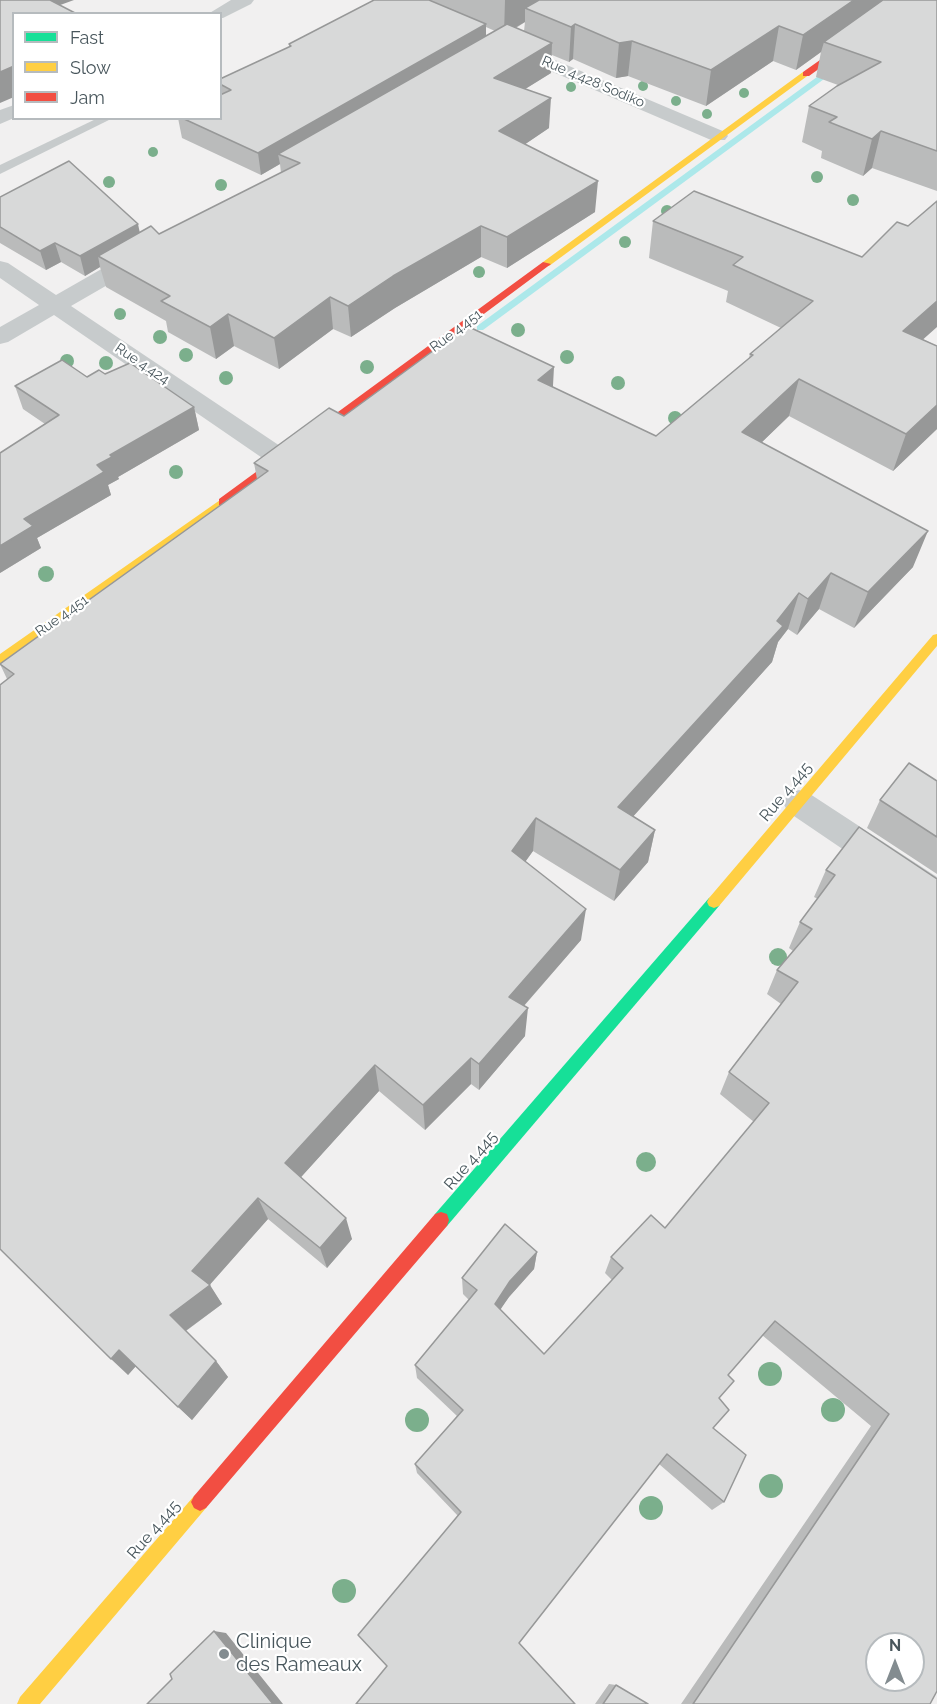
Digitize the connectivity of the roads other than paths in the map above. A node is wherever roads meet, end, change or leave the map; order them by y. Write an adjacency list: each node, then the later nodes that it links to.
1 (245, 0): 3 (street)
2 (910, 0): 6 (street, Rue 4.451)
3 (221, 12)
4 (523, 33): 6 (street, Rue 4.428 Sodiko)
5 (104, 120): 7 (lane)
6 (718, 136): 12 (street, Rue 4.451)
7 (0, 170)
8 (157, 246): 10 (street)
9 (0, 268): 10 (street, Rue 4.424)
10 (56, 306): 11 (street); 12 (street, Rue 4.424)
11 (0, 337)
12 (283, 460): 14 (street, Rue 4.451)
13 (937, 638): 15 (street, Rue 4.445)
14 (0, 660)
15 (799, 803): 16 (street); 17 (street, Rue 4.445)
16 (937, 895)
17 (27, 1704)

